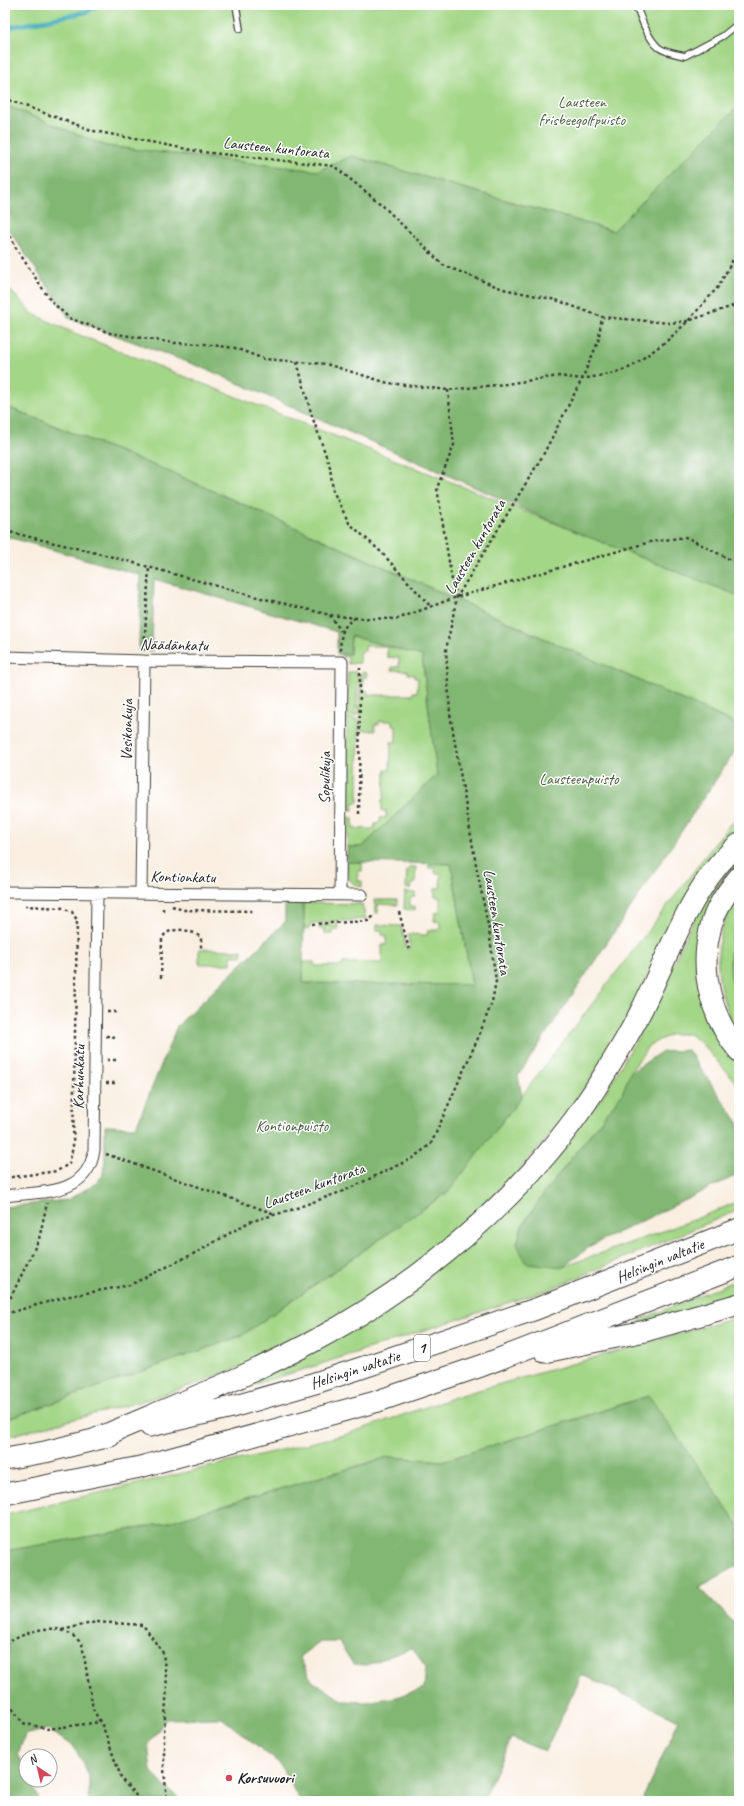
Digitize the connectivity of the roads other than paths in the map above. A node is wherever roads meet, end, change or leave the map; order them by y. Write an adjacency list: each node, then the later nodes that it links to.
1 (236, 5): 4 (lane)
2 (636, 5): 3 (lane)
3 (739, 23)
4 (240, 29)
5 (5, 657): 6 (street, Näädänkatu)
6 (144, 661): 7 (street, Näädänkatu); 12 (street, Vesikonkuja)
7 (341, 662): 13 (street, Sopulikuja)
8 (739, 844): 21 (highway)
9 (739, 877): 15 (highway)
10 (5, 892): 11 (street, Kontionkatu)
11 (97, 893): 12 (street, Kontionkatu); 16 (street, Karhunkatu)
12 (141, 893): 13 (street, Kontionkatu)
13 (340, 894): 14 (street, Kontionkatu)
14 (362, 895)
15 (739, 1051)
16 (5, 1196)
17 (739, 1230): 21 (highway, Helsingin valtatie / 1)
18 (739, 1266): 20 (highway, Helsingin valtatie / 1)
19 (739, 1304): 20 (highway)
20 (481, 1366): 23 (highway, Helsingin valtatie / 1)
21 (96, 1439): 22 (highway, Helsingin valtatie / 1)
22 (5, 1459)
23 (5, 1494)

